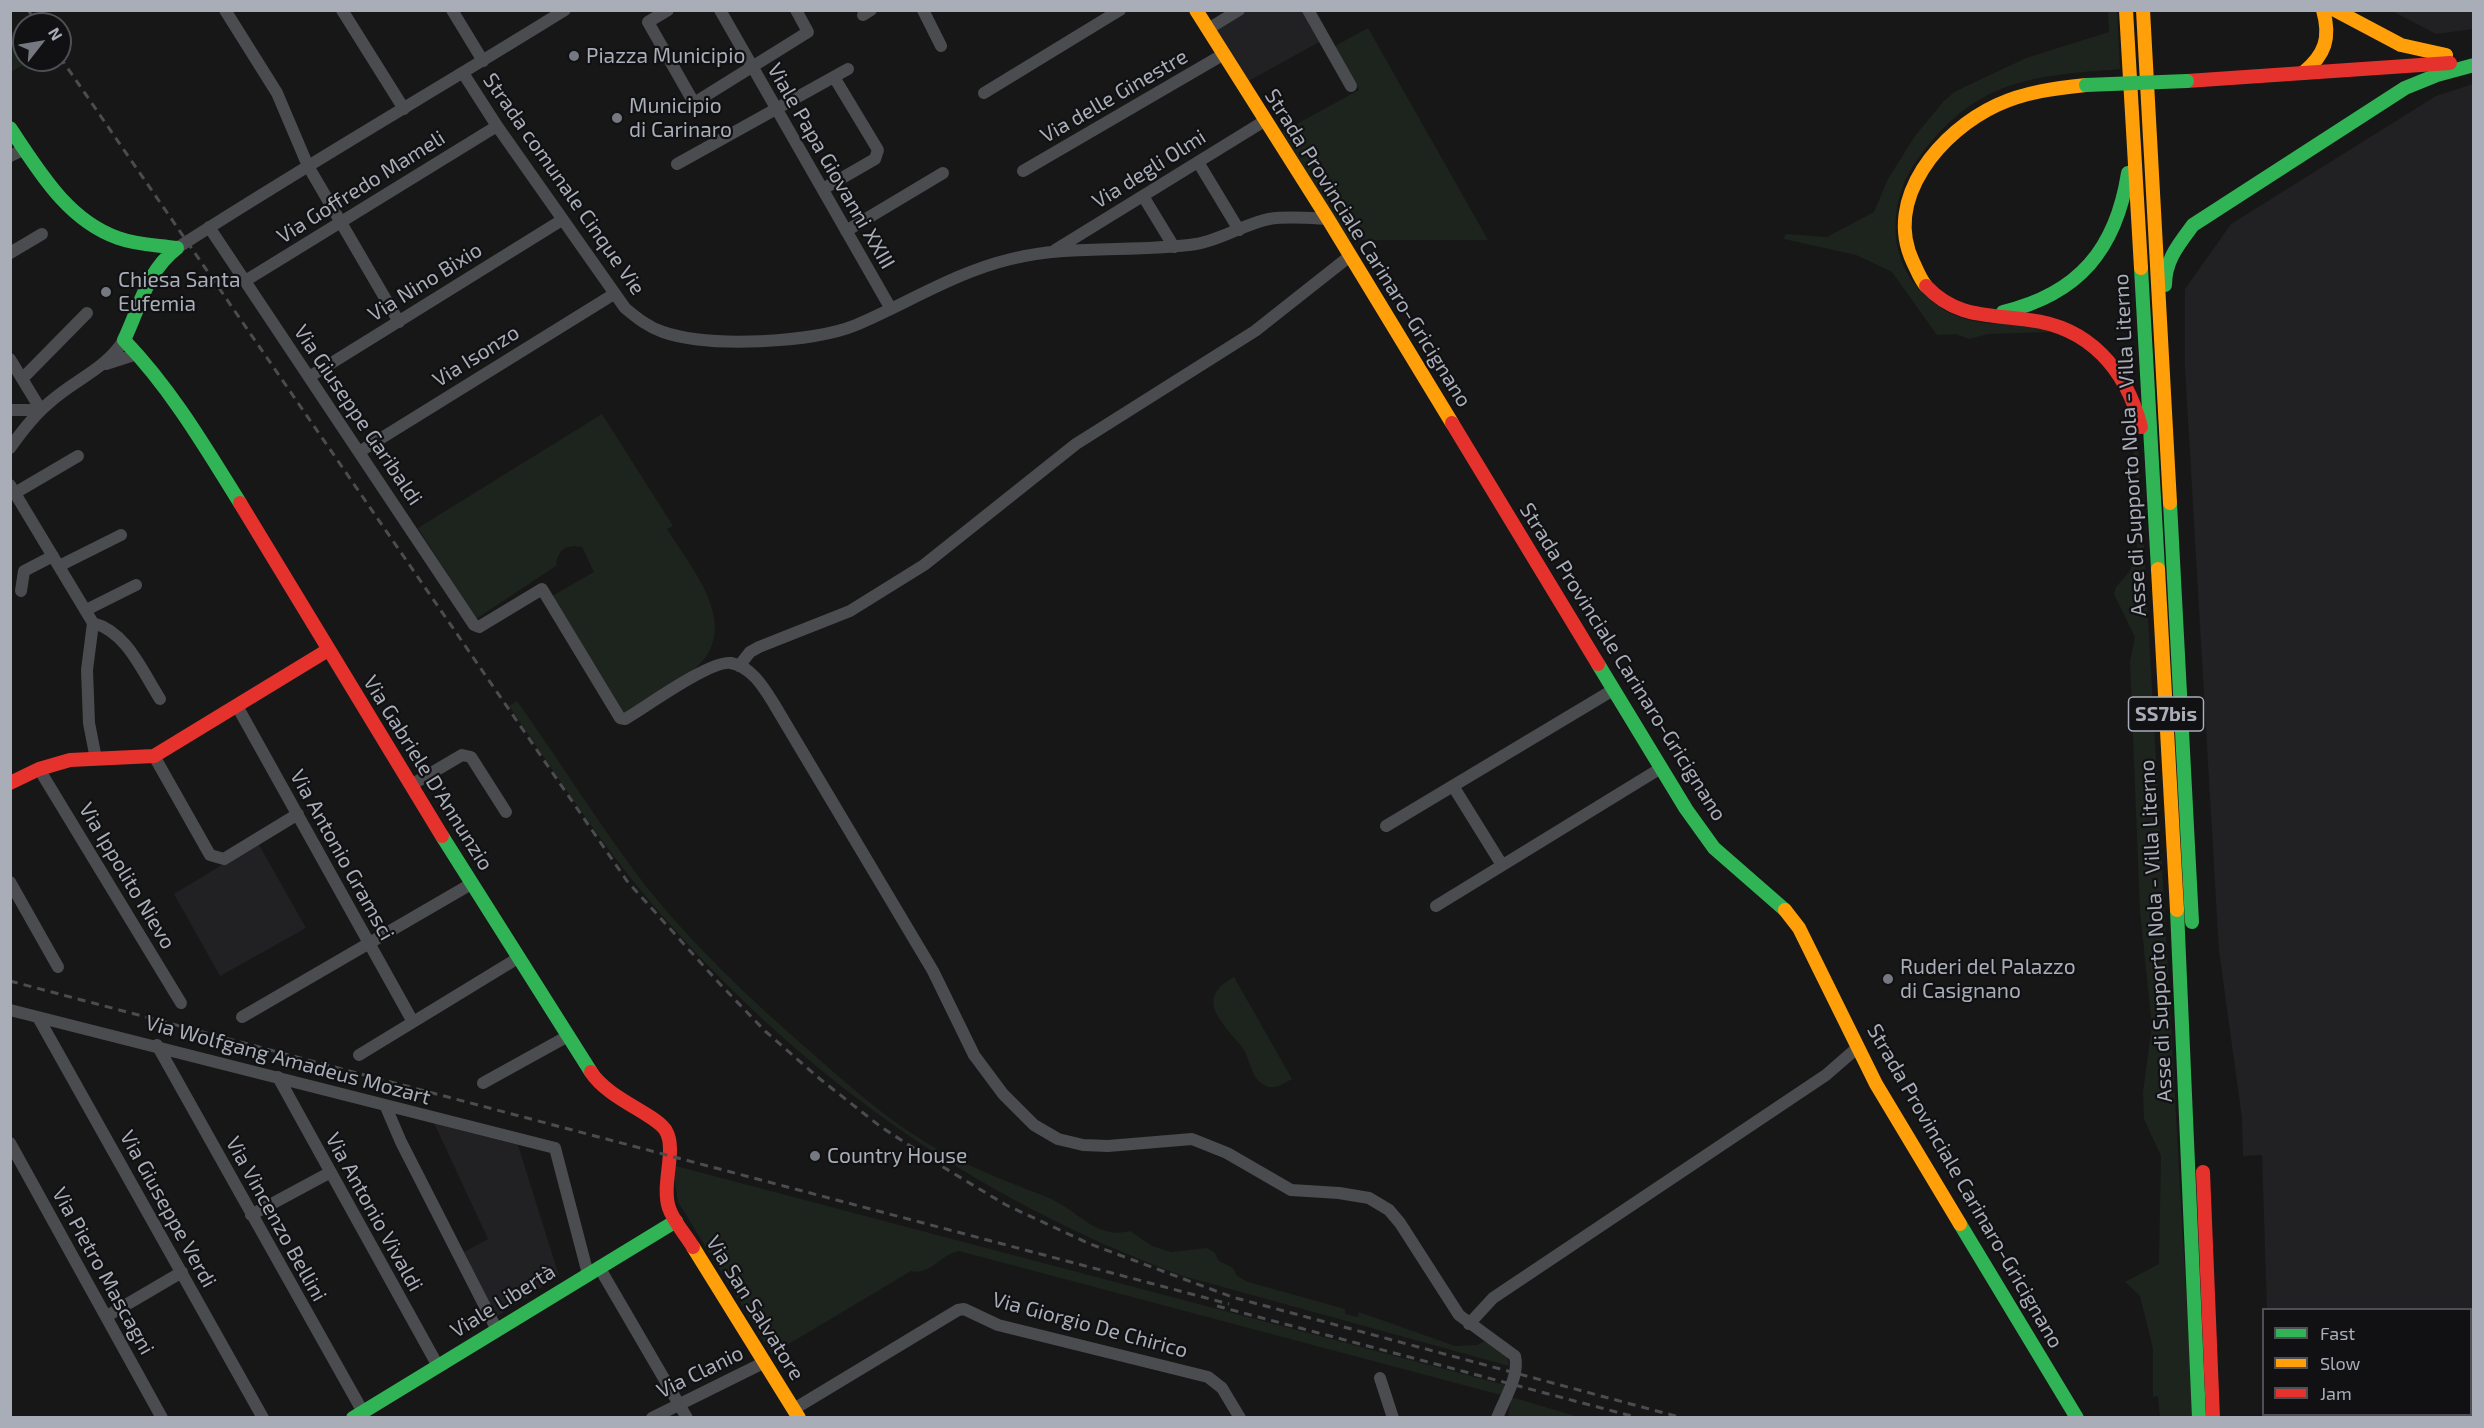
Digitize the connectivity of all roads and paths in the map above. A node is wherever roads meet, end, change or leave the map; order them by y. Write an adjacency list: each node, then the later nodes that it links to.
1 (225, 10): 39 (street)
2 (342, 10): 30 (street)
3 (452, 10): 20 (street)
4 (565, 10): 20 (street)
5 (668, 10): 22 (street)
6 (720, 10): 22 (street, Viale Papa Giovanni XXIII)
7 (796, 10): 22 (street)
8 (923, 10): 18 (street)
9 (1120, 10): 28 (street)
10 (1196, 10): 17 (main road, Strada Provinciale Carinaro-Gricignano)
11 (1239, 10): 17 (street)
12 (1308, 10): 27 (street)
13 (2126, 10): 29 (main road, Asse di Supporto Nola - Villa Literno / SS7bis)
14 (2143, 10): 68 (main road, Asse di Supporto Nola - Villa Literno / SS7bis)
15 (2323, 10): 25 (main road)
16 (2335, 10): 21 (main road)
17 (1208, 29): 19 (main road, Strada Provinciale Carinaro-Gricignano)
18 (941, 45)
19 (1224, 54): 32 (main road, Strada Provinciale Carinaro-Gricignano); 40 (street, Via delle Ginestre)
20 (483, 61): 24 (street)
21 (2474, 61): 25 (main road); 68 (main road)
22 (753, 68): 31 (street, Viale Papa Giovanni XXIII)
23 (848, 69): 26 (street)
24 (463, 73): 30 (street); 33 (street, Strada comunale Cinque Vie)
25 (2303, 73): 60 (main road, bridge)
26 (834, 77): 31 (street); 42 (street)
27 (1351, 86)
28 (984, 93)
29 (2132, 106): 60 (main road); 74 (main road, Asse di Supporto Nola - Villa Literno / SS7bis)
30 (404, 109): 39 (street)
31 (777, 109): 38 (street); 42 (street, Viale Papa Giovanni XXIII)
32 (1266, 120): 37 (street, Via degli Olmi); 44 (main road, Strada Provinciale Carinaro-Gricignano)
33 (497, 126): 45 (street, Strada comunale Cinque Vie); 46 (street, Via Goffredo Mameli)
34 (10, 128): 35 (main road)
35 (25, 149): 36 (street); 52 (main road)
36 (10, 156)
37 (1198, 162): 43 (street, Via degli Olmi); 48 (street)
38 (677, 164)
39 (308, 166): 46 (street); 47 (street)
40 (1023, 171)
41 (943, 173): 49 (street)
42 (823, 189): 49 (street, Viale Papa Giovanni XXIII)
43 (1143, 196): 51 (street); 53 (street, Via degli Olmi)
44 (1328, 219): 48 (street, Strada comunale Cinque Vie); 55 (main road, Strada Provinciale Carinaro-Gricignano)
45 (562, 220): 57 (street, Strada comunale Cinque Vie); 61 (street, Via Nino Bixio)
46 (341, 222): 56 (street, Via Goffredo Mameli); 61 (street)
47 (209, 227): 52 (street); 56 (street, Via Giuseppe Garibaldi)
48 (1239, 230): 51 (street, Strada comunale Cinque Vie)
49 (846, 231): 58 (street, Viale Papa Giovanni XXIII)
50 (42, 234): 54 (street)
51 (1174, 247): 53 (street, Strada comunale Cinque Vie)
52 (177, 248): 62 (main road)
53 (1054, 251): 58 (street, Strada comunale Cinque Vie)
54 (10, 253)
55 (1350, 256): 83 (street); 84 (main road, Strada Provinciale Carinaro-Gricignano)
56 (245, 281): 66 (street, Via Giuseppe Garibaldi)
57 (614, 294): 58 (street, Strada comunale Cinque Vie); 72 (street, Via Isonzo)
58 (891, 309)
59 (87, 314): 67 (street)
60 (1976, 315): 74 (main road)
61 (399, 322): 66 (street, Via Nino Bixio)
62 (124, 340): 63 (main road, Via Gabriele D'Annunzio); 65 (street)
63 (137, 354): 65 (street); 82 (main road, Via Gabriele D'Annunzio)
64 (10, 359): 67 (street)
65 (104, 364): 70 (street)
66 (309, 377): 72 (street, Via Giuseppe Garibaldi)
67 (22, 379): 70 (street)
68 (2164, 402): 101 (main road, Asse di Supporto Nola - Villa Literno / SS7bis)
69 (10, 410): 70 (street)
70 (41, 411): 71 (street)
71 (10, 448)
72 (359, 452): 83 (street, Via Giuseppe Garibaldi)
73 (78, 456): 75 (street)
74 (2153, 483): 143 (main road, Asse di Supporto Nola - Villa Literno / SS7bis)
75 (13, 489): 77 (street)
76 (121, 535): 77 (street)
77 (56, 561): 79 (street); 80 (street)
78 (136, 585): 80 (street)
79 (21, 591)
80 (86, 610): 81 (street)
81 (93, 623): 85 (street); 88 (street)
82 (328, 650): 86 (main road); 92 (main road, Via Gabriele D'Annunzio)
83 (739, 666): 127 (street)
84 (1614, 690): 89 (main road, Strada Provinciale Carinaro-Gricignano); 93 (street)
85 (159, 699)
86 (237, 706): 87 (main road); 95 (street, Via Antonio Gramsci)
87 (154, 756): 88 (main road); 95 (street)
88 (96, 759): 90 (main road)
89 (1661, 768): 97 (street); 113 (main road, Strada Provinciale Carinaro-Gricignano)
90 (39, 769): 91 (main road); 106 (street, Via Ippolito Nievo)
91 (10, 783)
92 (411, 785): 94 (street); 99 (main road, Via Gabriele D'Annunzio)
93 (1453, 786): 96 (street); 97 (street)
94 (506, 812)
95 (298, 814): 102 (street, Via Antonio Gramsci)
96 (1386, 826)
97 (1502, 865): 100 (street)
98 (10, 882): 105 (street)
99 (471, 884): 102 (street); 103 (main road, Via Gabriele D'Annunzio)
100 (1436, 906)
101 (2193, 934)
102 (369, 943): 108 (street); 110 (street, Via Antonio Gramsci)
103 (518, 958): 110 (street); 111 (main road, Via Gabriele D'Annunzio)
104 (2194, 965): 117 (main road, Asse di Supporto Nola - Villa Literno)
105 (58, 966)
106 (181, 1003)
107 (10, 1010): 109 (street, Via Wolfgang Amadeus Mozart)
108 (242, 1017)
109 (39, 1019): 112 (street, Via Wolfgang Amadeus Mozart); 125 (street, Via Giuseppe Verdi)
110 (413, 1022): 114 (street)
111 (568, 1036): 116 (street); 123 (main road, Via Gabriele D'Annunzio)
112 (157, 1045): 115 (street, Via Wolfgang Amadeus Mozart); 122 (street, Via Vincenzo Bellini)
113 (1857, 1048): 127 (street); 142 (main road, Strada Provinciale Carinaro-Gricignano)
114 (359, 1055)
115 (278, 1077): 118 (street, Via Wolfgang Amadeus Mozart); 121 (street, Via Antonio Vivaldi)
116 (483, 1083)
117 (2199, 1091)
118 (386, 1107): 124 (street, Via Wolfgang Amadeus Mozart); 128 (street)
119 (10, 1143): 126 (street, Via Pietro Mascagni)
120 (2202, 1163): 144 (main road)
121 (329, 1173): 122 (street); 130 (street, Via Antonio Vivaldi)
122 (250, 1215): 134 (street, Via Vincenzo Bellini)
123 (676, 1221): 124 (main road, Viale Libertà); 129 (main road, Via San Salvatore)
124 (593, 1270): 128 (main road, Viale Libertà); 132 (street)
125 (182, 1272): 126 (street); 136 (street, Via Giuseppe Verdi)
126 (107, 1316): 135 (street, Via Pietro Mascagni)
127 (1469, 1324): 141 (street)
128 (497, 1330): 130 (main road, Viale Libertà)
129 (765, 1362): 132 (street, Via Clanio); 133 (main road, Via San Salvatore)
130 (438, 1366): 134 (main road, Viale Libertà)
131 (1380, 1378): 140 (street)
132 (679, 1404): 137 (street, Via Clanio); 138 (street)
133 (797, 1413): 139 (street, Via Giorgio De Chirico)
134 (358, 1415)
135 (162, 1418)
136 (263, 1418)
137 (652, 1418)
138 (687, 1418)
139 (1240, 1418)
140 (1393, 1418)
141 (1497, 1418)
142 (2077, 1418)
143 (2199, 1418)
144 (2213, 1418)

